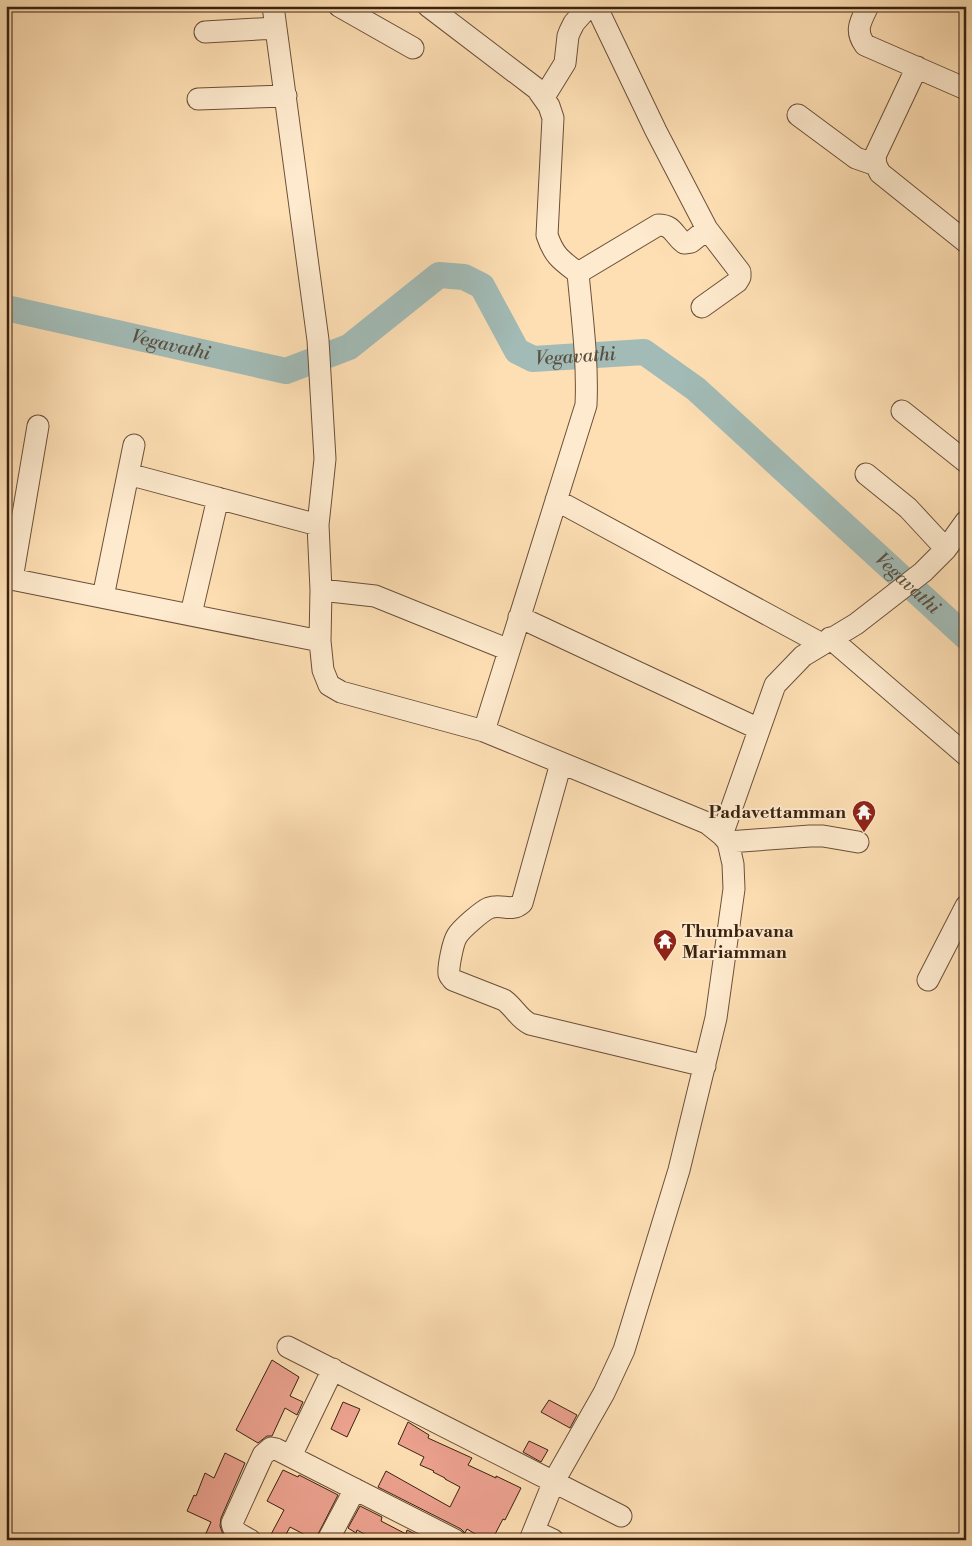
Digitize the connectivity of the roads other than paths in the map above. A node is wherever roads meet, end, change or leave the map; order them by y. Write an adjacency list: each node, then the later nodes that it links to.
1 (273, 6): 7 (street)
2 (339, 6): 9 (street)
3 (428, 6): 13 (street)
4 (590, 6): 13 (street)
5 (596, 6): 17 (street)
6 (868, 6): 10 (street)
7 (276, 28): 8 (street); 12 (street)
8 (205, 32)
9 (413, 48)
10 (917, 68): 11 (street); 16 (street)
11 (966, 89)
12 (286, 96): 14 (street); 30 (street)
13 (544, 97): 19 (street)
14 (198, 100)
15 (798, 115): 16 (street)
16 (876, 165): 18 (street)
17 (707, 229): 19 (street); 20 (street)
18 (966, 242)
19 (578, 274): 28 (street)
20 (702, 307)
21 (902, 410): 24 (street)
22 (38, 426): 32 (street)
23 (134, 445): 25 (street)
24 (966, 462)
25 (128, 474): 27 (street); 34 (street)
26 (866, 474): 31 (street)
27 (218, 498): 30 (street); 35 (street)
28 (556, 500): 36 (street); 38 (street)
29 (966, 521): 31 (street)
30 (318, 525): 33 (street)
31 (946, 549): 38 (street)
32 (9, 578): 34 (street)
33 (321, 590): 37 (street); 39 (street)
34 (103, 597): 35 (street)
35 (191, 614): 37 (street)
36 (519, 617): 39 (street); 40 (street)
37 (320, 641): 41 (street)
38 (826, 641): 40 (street); 42 (street)
39 (509, 650): 41 (street)
40 (759, 729): 44 (street)
41 (484, 731): 43 (street)
42 (966, 755)
43 (560, 763): 44 (street); 48 (street)
44 (725, 838): 45 (street); 48 (street)
45 (858, 842)
46 (966, 906): 47 (street)
47 (928, 980)
48 (705, 1066): 52 (street)
49 (288, 1347): 50 (street)
50 (333, 1369): 51 (street); 52 (street)
51 (291, 1456): 53 (street); 56 (street)
52 (554, 1481): 54 (street); 55 (street)
53 (355, 1489): 57 (street); 58 (street)
54 (621, 1516)
55 (532, 1536): 59 (street)
56 (250, 1540)
57 (328, 1540)
58 (455, 1540)
59 (553, 1540)

